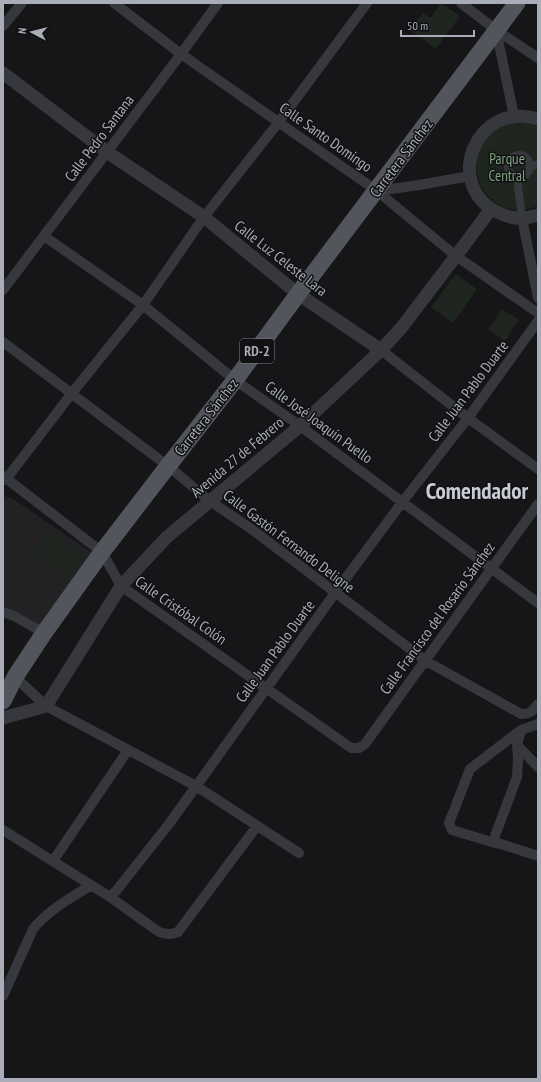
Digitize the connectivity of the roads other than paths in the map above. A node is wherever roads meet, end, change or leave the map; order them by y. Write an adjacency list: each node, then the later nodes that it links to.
1 (22, 3): 7 (street)
2 (114, 3): 9 (street, Calle Santo Domingo)
3 (218, 3): 9 (street, Calle Pedro Santana)
4 (366, 3): 14 (street)
5 (461, 3): 8 (street)
6 (517, 3): 8 (main road, Carretera Sánchez / RD-2)
7 (3, 26)
8 (496, 30): 10 (street); 12 (street); 19 (main road, Carretera Sánchez / RD-2)
9 (181, 54): 14 (street, Calle Santo Domingo); 15 (street, Calle Pedro Santana)
10 (538, 58)
11 (3, 73): 15 (street, Calle Luz Celeste Lara)
12 (514, 116): 13 (street); 17 (street)
13 (538, 119)
14 (278, 123): 19 (street, Calle Santo Domingo); 22 (street)
15 (107, 152): 22 (street, Calle Luz Celeste Lara); 24 (street, Calle Pedro Santana)
16 (534, 166): 18 (street); 18 (street)
17 (470, 176): 19 (street); 20 (street)
18 (517, 177): 23 (street)
19 (376, 191): 25 (street, Calle Santo Domingo); 27 (main road, Carretera Sánchez / RD-2)
20 (490, 209): 23 (street); 25 (street, Avenida 27 de Febrero)
21 (538, 215): 23 (street)
22 (204, 217): 27 (street, Calle Luz Celeste Lara); 29 (street)
23 (522, 218): 28 (street)
24 (44, 236): 26 (street, Calle Pedro Santana); 29 (street, Calle José Joaquín Puello)
25 (456, 256): 30 (street, Calle Santo Domingo); 33 (street, Avenida 27 de Febrero)
26 (3, 290)
27 (298, 294): 33 (street, Calle Luz Celeste Lara); 34 (main road, Carretera Sánchez / RD-2)
28 (538, 298)
29 (143, 306): 34 (street, Calle José Joaquín Puello); 35 (street)
30 (538, 313)
31 (538, 321): 36 (street, Calle Juan Pablo Duarte)
32 (3, 342): 35 (street, Calle Gastón Fernando Deligne)
33 (381, 350): 36 (street, Calle Luz Celeste Lara); 37 (street, Avenida 27 de Febrero)
34 (235, 380): 37 (street, Calle José Joaquín Puello); 38 (main road, Carretera Sánchez / RD-2)
35 (72, 393): 38 (street, Calle Gastón Fernando Deligne); 40 (street)
36 (468, 418): 39 (street, Calle Luz Celeste Lara); 42 (street, Calle Juan Pablo Duarte)
37 (300, 426): 41 (street, Avenida 27 de Febrero); 42 (street, Calle José Joaquín Puello)
38 (168, 466): 41 (street, Calle Gastón Fernando Deligne); 44 (main road, Carretera Sánchez / RD-2)
39 (538, 469)
40 (4, 478): 44 (street, Calle Cristóbal Colón)
41 (210, 501): 46 (street, Avenida 27 de Febrero); 47 (street, Calle Gastón Fernando Deligne)
42 (403, 501): 45 (street, Calle José Joaquín Puello); 47 (street, Calle Juan Pablo Duarte)
43 (538, 504): 45 (street, Calle Francisco del Rosario Sánchez)
44 (102, 552): 46 (street, Calle Cristóbal Colón); 50 (main road, Carretera Sánchez / RD-2)
45 (492, 568): 48 (street, Calle José Joaquín Puello); 51 (street, Calle Francisco del Rosario Sánchez)
46 (121, 586): 53 (street, Calle Cristóbal Colón); 56 (street, Avenida 27 de Febrero)
47 (335, 593): 51 (street, Calle Gastón Fernando Deligne); 53 (street, Calle Juan Pablo Duarte)
48 (538, 602)
49 (3, 612): 50 (street)
50 (44, 633): 52 (main road, Carretera Sánchez / RD-2)
51 (426, 661): 57 (street, Calle Gastón Fernando Deligne); 62 (street, Calle Francisco del Rosario Sánchez)
52 (15, 677): 54 (main road, Carretera Sánchez / RD-2); 56 (street)
53 (266, 689): 62 (street, Calle Cristóbal Colón); 65 (street, Calle Juan Pablo Duarte)
54 (3, 702)
55 (538, 704): 57 (street)
56 (46, 706): 58 (street); 63 (street)
57 (525, 714): 60 (street)
58 (3, 718)
59 (538, 724): 60 (street)
60 (521, 730): 61 (street); 68 (street)
61 (517, 745): 64 (street); 68 (street)
62 (359, 748)
63 (128, 750): 65 (street); 71 (street)
64 (538, 766)
65 (196, 786): 66 (street); 73 (street, Calle Juan Pablo Duarte)
66 (256, 826): 69 (street); 73 (street)
67 (3, 830): 71 (street)
68 (495, 843): 70 (street)
69 (299, 853)
70 (538, 856)
71 (53, 861): 72 (street)
72 (91, 885): 73 (street); 74 (street)
73 (110, 897)
74 (3, 996)

